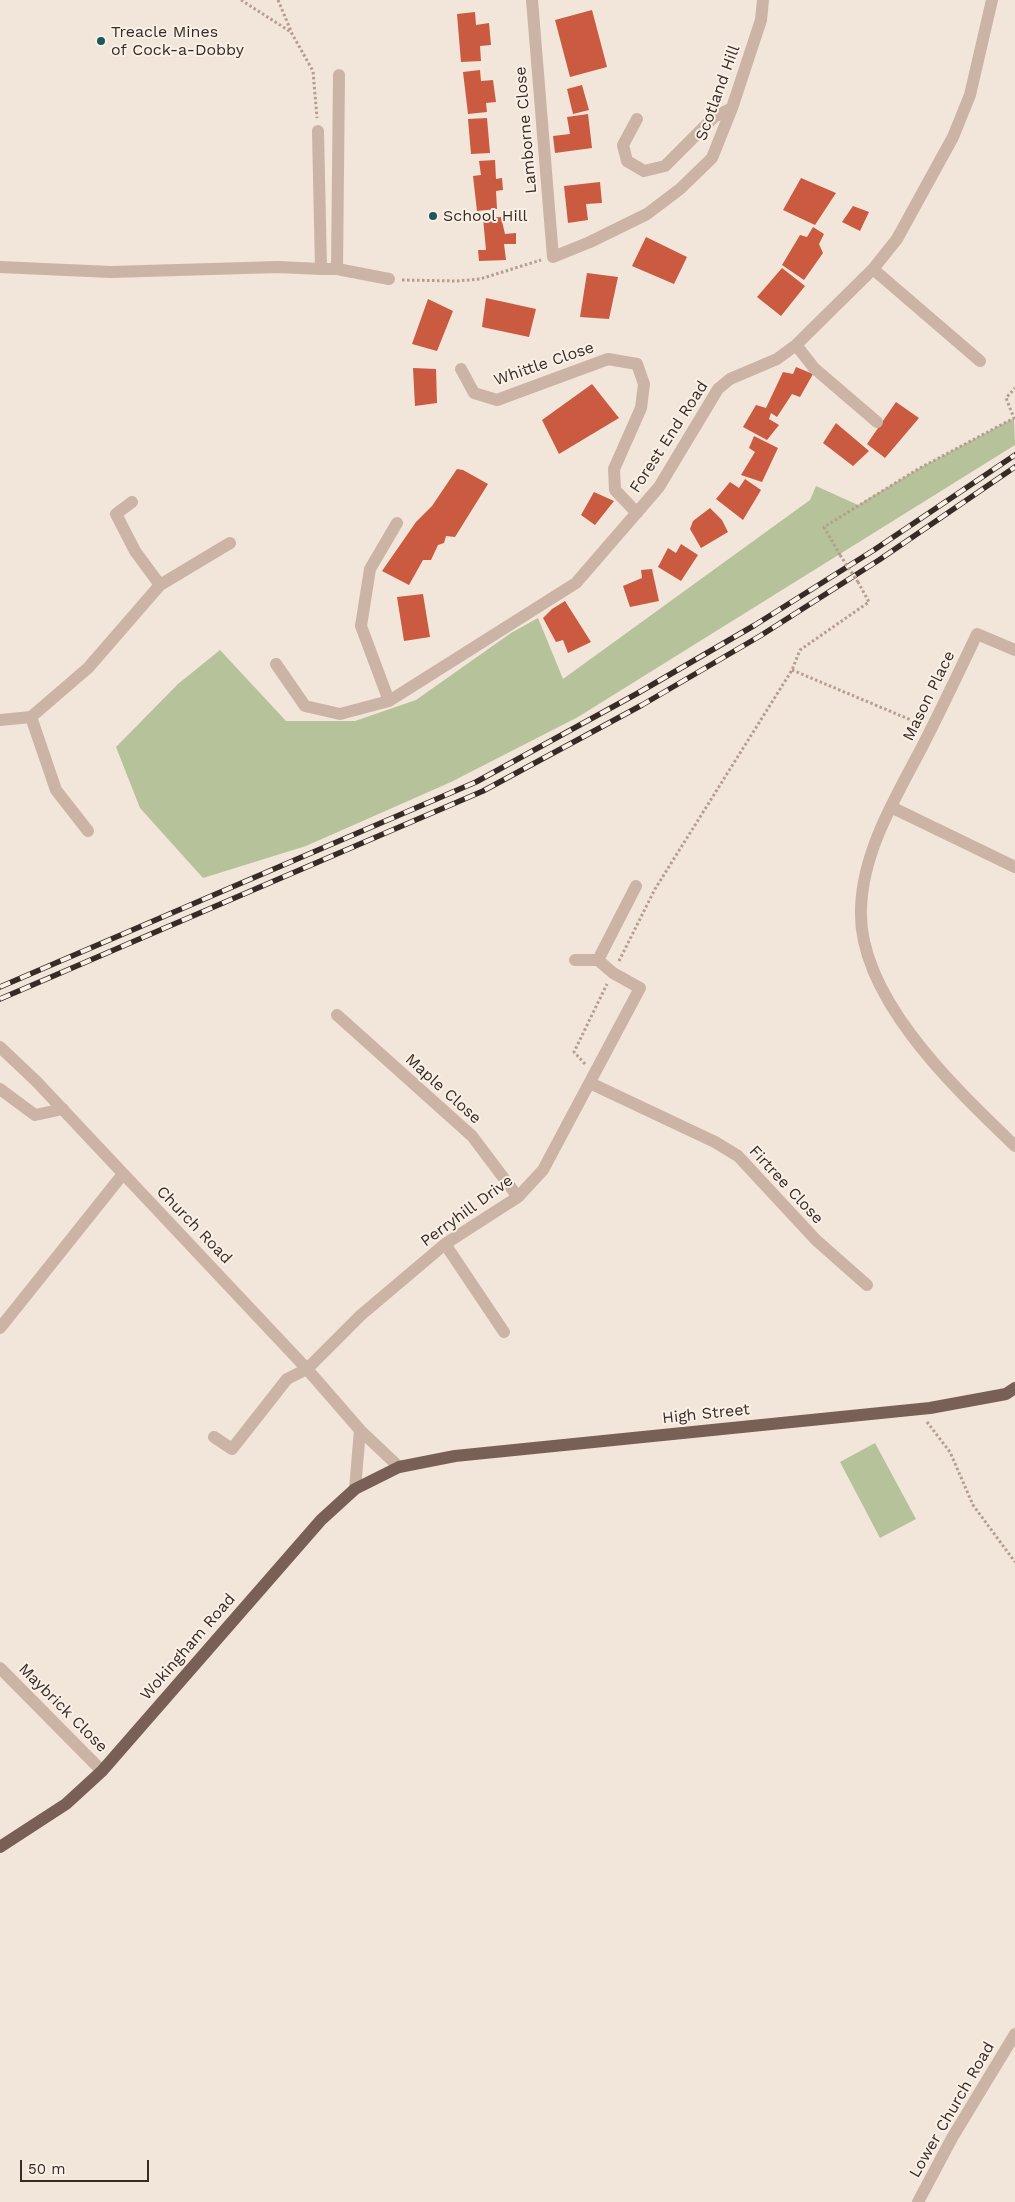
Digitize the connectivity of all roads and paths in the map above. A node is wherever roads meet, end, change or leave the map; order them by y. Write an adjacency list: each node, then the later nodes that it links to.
1 (241, 0): 6 (path)
2 (278, 0): 6 (path)
3 (532, 0): 11 (street, Lamborne Close)
4 (763, 0): 8 (street, Scotland Hill)
5 (992, 0): 15 (street, Forest End Road)
6 (292, 32): 10 (path)
7 (339, 74): 14 (street)
8 (732, 108): 9 (street); 11 (street, Scotland Hill)
9 (638, 119)
10 (318, 131): 13 (street)
11 (553, 256): 16 (path)
12 (0, 267): 13 (street)
13 (320, 269): 14 (street)
14 (336, 269): 16 (street)
15 (874, 269): 17 (street, Forest End Road); 18 (street)
16 (389, 280)
17 (796, 345): 21 (street); 23 (street, Forest End Road)
18 (980, 361)
19 (461, 369): 23 (street, Whittle Close)
20 (1015, 388): 29 (path, bridge)
21 (877, 422)
22 (132, 502): 26 (street)
23 (637, 513): 30 (street, Forest End Road)
24 (397, 523): 30 (street)
25 (230, 543): 26 (street)
26 (160, 585): 31 (street)
27 (1015, 650): 33 (street, Mason Place)
28 (276, 664): 30 (street, Forest End Road)
29 (792, 670): 33 (path); 38 (path)
30 (389, 701)
31 (31, 716): 32 (street); 35 (street)
32 (0, 720)
33 (921, 748): 34 (street, Mason Place)
34 (891, 808): 36 (street); 46 (street, Mason Place)
35 (88, 831)
36 (1015, 867)
37 (636, 886): 40 (street)
38 (655, 889)
39 (574, 960): 40 (street)
40 (598, 960): 43 (street, Perryhill Drive)
41 (337, 1015): 48 (street, Maple Close)
42 (0, 1047): 45 (street, Church Road)
43 (590, 1083): 48 (street, Perryhill Drive); 50 (street, Firtree Close)
44 (0, 1089): 45 (street)
45 (63, 1110): 47 (street, Church Road)
46 (1015, 1146)
47 (123, 1174): 51 (street); 53 (street, Church Road)
48 (518, 1197): 49 (street, Perryhill Drive)
49 (445, 1244): 52 (street); 53 (street, Perryhill Drive)
50 (867, 1285)
51 (0, 1328)
52 (504, 1332)
53 (307, 1369): 56 (street, Church Road); 57 (street, Perryhill Drive)
54 (1015, 1388): 55 (main road, High Street)
55 (917, 1409): 58 (main road, High Street); 60 (path)
56 (360, 1430): 58 (street, Church Road); 59 (street)
57 (214, 1436)
58 (399, 1467): 59 (main road, Wokingham Road)
59 (355, 1489): 62 (main road, Wokingham Road)
60 (1015, 1562)
61 (0, 1668): 62 (street, Maybrick Close)
62 (102, 1771): 63 (main road, Wokingham Road)
63 (0, 1847)
64 (1015, 2034): 65 (street, Lower Church Road)
65 (918, 2202)

